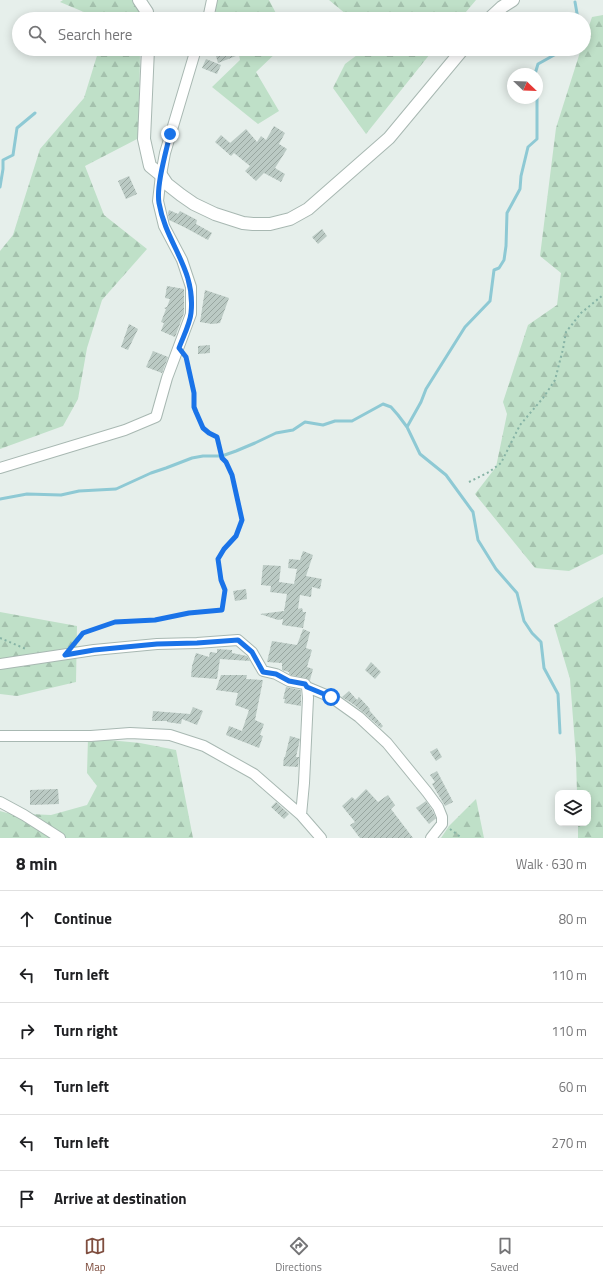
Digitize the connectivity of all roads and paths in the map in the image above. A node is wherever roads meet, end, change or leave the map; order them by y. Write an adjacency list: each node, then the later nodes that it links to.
1 (139, 0): 4 (street)
2 (212, 0): 5 (street)
3 (513, 0): 6 (street)
4 (147, 12)
5 (209, 12)
6 (497, 12)
7 (148, 56): 10 (street)
8 (194, 56): 10 (street)
9 (456, 56): 10 (street)
10 (161, 175): 12 (street)
11 (603, 294): 14 (path)
12 (179, 348): 13 (street); 17 (path)
13 (0, 468)
14 (469, 482)
15 (0, 638): 16 (path)
16 (29, 651)
17 (65, 655): 18 (street); 19 (street)
18 (0, 664)
19 (307, 687): 22 (street); 23 (street)
20 (0, 736): 22 (street)
21 (0, 802): 24 (street)
22 (301, 815): 25 (street)
23 (442, 824): 26 (street); 27 (path)
24 (60, 838)
25 (321, 838)
26 (431, 838)
27 (462, 838)

